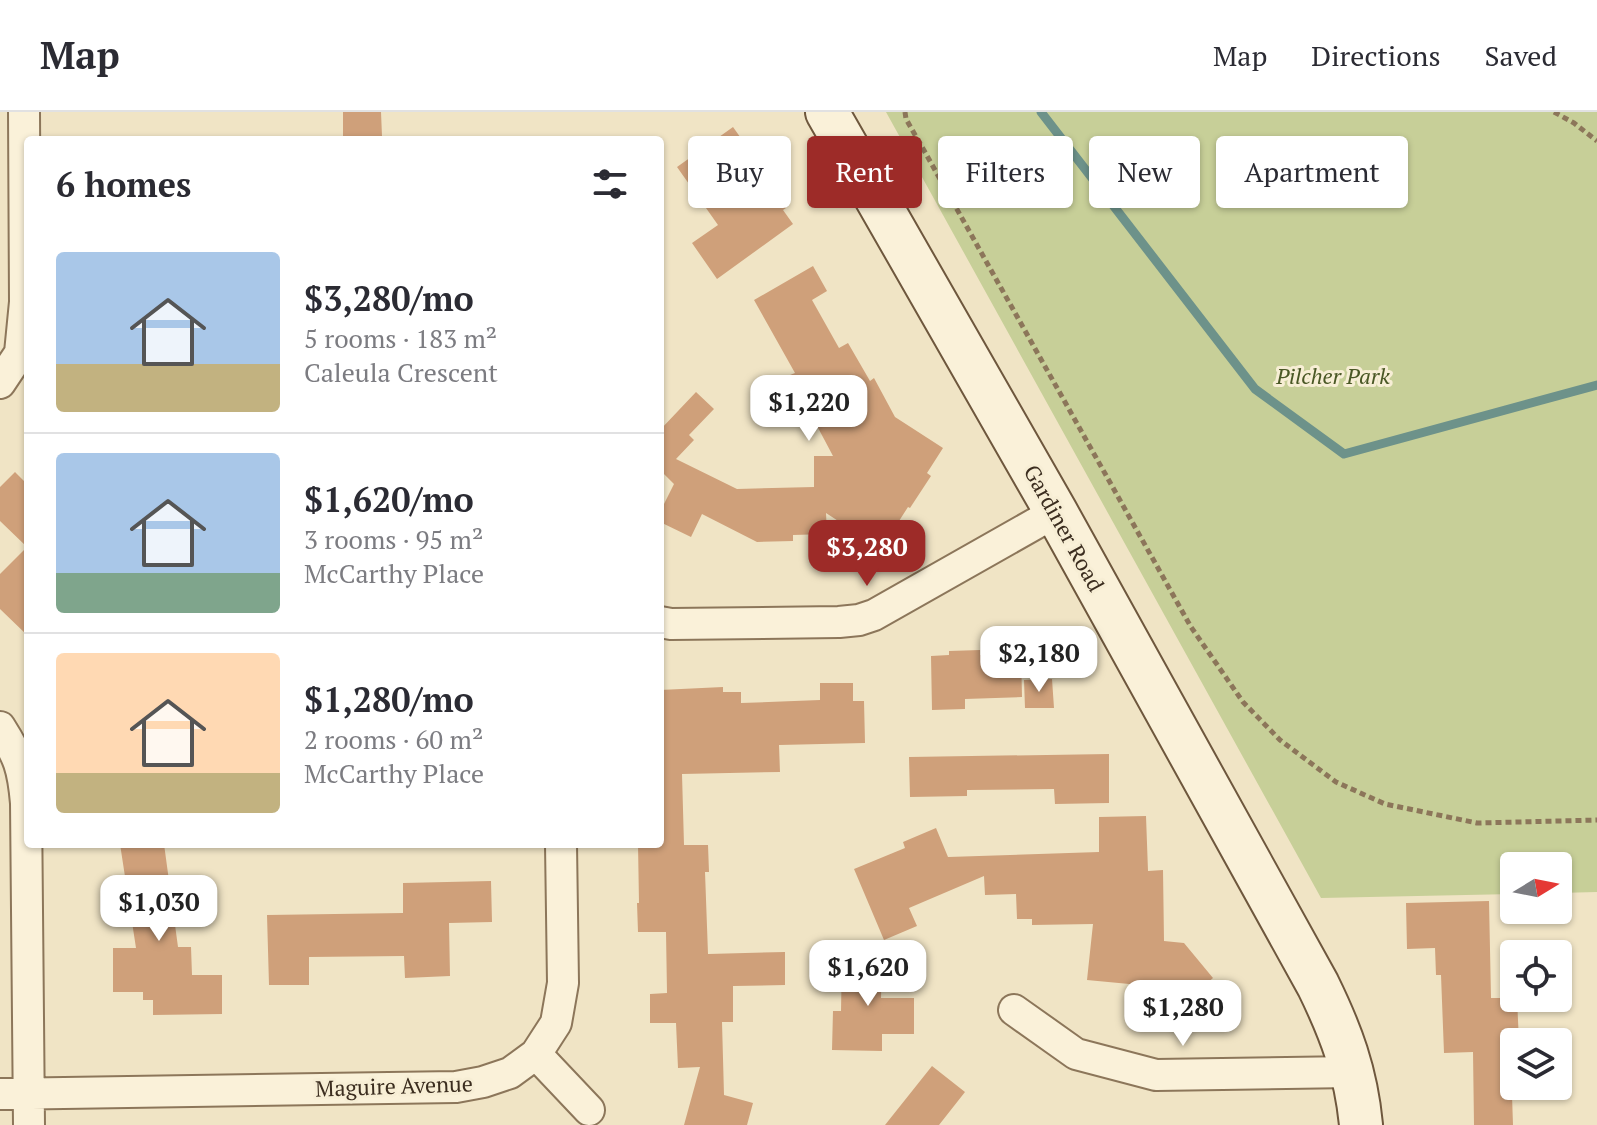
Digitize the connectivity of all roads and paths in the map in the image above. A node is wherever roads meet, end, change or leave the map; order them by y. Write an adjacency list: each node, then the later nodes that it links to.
1 (24, 112): 5 (street)
2 (827, 112): 9 (street, Gardiner Road)
3 (905, 112): 13 (path)
4 (1554, 112): 6 (path)
5 (24, 136)
6 (1597, 141)
7 (24, 354): 8 (street)
8 (0, 383)
9 (1056, 512): 10 (street); 18 (street, Gardiner Road)
10 (664, 623)
11 (0, 727): 12 (street)
12 (24, 773)
13 (1597, 820)
14 (24, 848): 19 (street)
15 (561, 848): 17 (street, Maguire Avenue)
16 (1014, 1010): 18 (street)
17 (536, 1054): 19 (street, Maguire Avenue); 20 (street)
18 (1352, 1072): 22 (street, Gardiner Road)
19 (14, 1094): 21 (street)
20 (589, 1110)
21 (29, 1125)
22 (1361, 1125)

